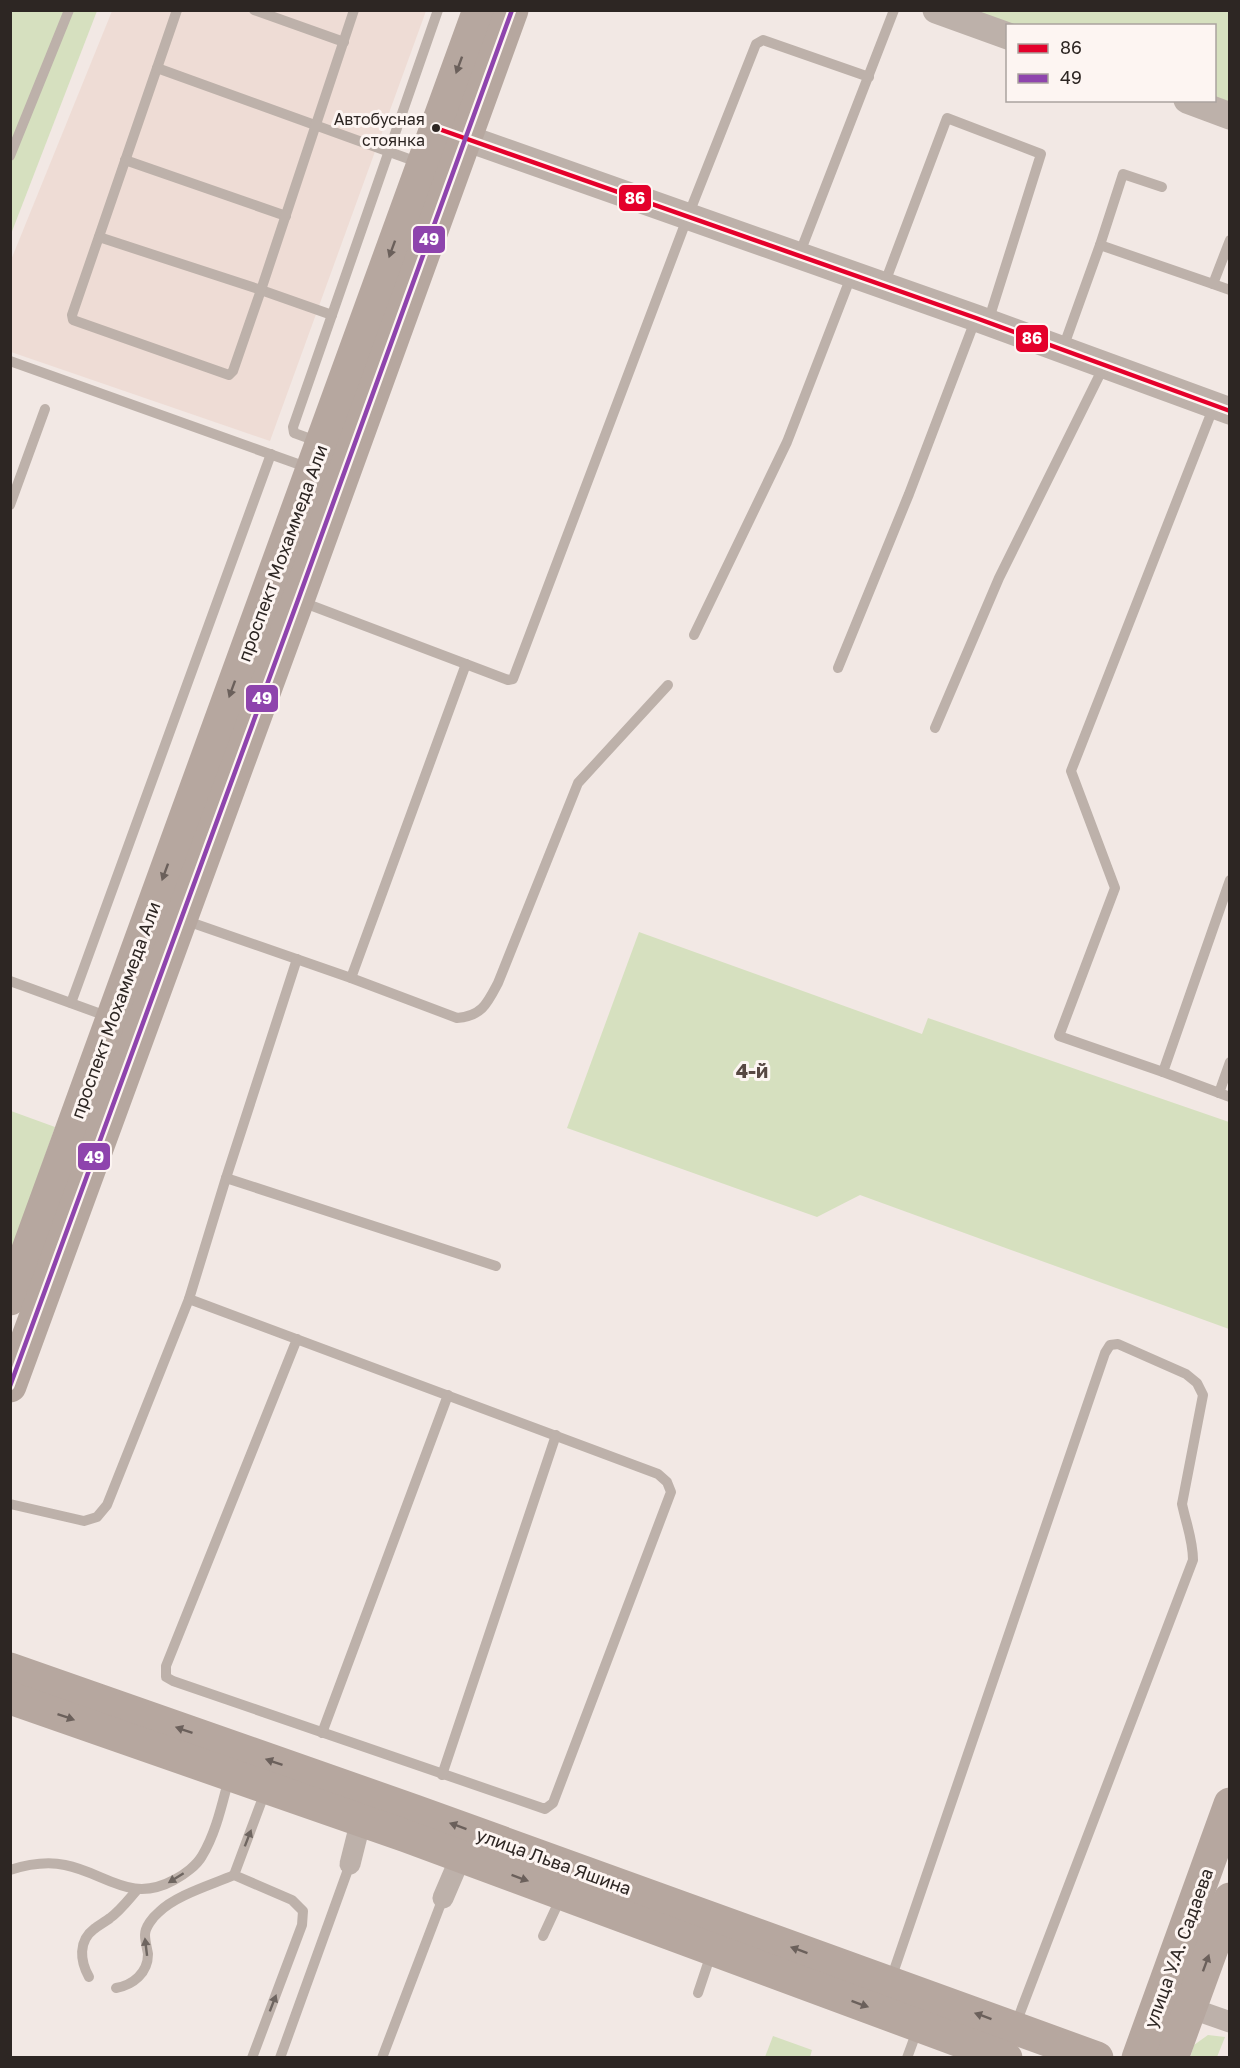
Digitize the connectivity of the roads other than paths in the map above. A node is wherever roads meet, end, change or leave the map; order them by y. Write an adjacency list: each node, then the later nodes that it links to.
1 (69, 10): 19 (lane)
2 (177, 10): 12 (lane)
3 (254, 10): 11 (lane)
4 (354, 10): 11 (lane)
5 (438, 10): 18 (lane)
6 (479, 10): 17 (main road, проспект Мохаммеда Али, one-way to 17)
7 (512, 10): 17 (main road, проспект Мохаммеда Али)
8 (894, 10): 13 (lane)
9 (936, 10): 10 (street)
10 (1006, 35)
11 (344, 42): 16 (lane)
12 (157, 68): 16 (lane); 20 (lane)
13 (868, 77): 24 (lane); 28 (lane)
14 (1192, 102): 15 (street)
15 (1230, 116)
16 (316, 125): 18 (lane); 23 (lane)
17 (451, 133): 21 (main road, проспект Мохаммеда Али); 24 (street); 44 (main road, проспект Мохаммеда Али)
18 (389, 152): 21 (lane); 34 (lane)
19 (10, 156)
20 (125, 160): 23 (lane); 25 (lane)
21 (423, 164): 42 (main road, проспект Мохаммеда Али, one-way to 42)
22 (1162, 187): 27 (lane)
23 (286, 216): 32 (lane)
24 (688, 216): 28 (street); 46 (lane)
25 (99, 237): 32 (lane); 32 (lane)
26 (1230, 240): 30 (lane)
27 (1100, 245): 30 (lane); 36 (lane)
28 (799, 255): 29 (street)
29 (852, 274): 31 (street); 45 (lane)
30 (1213, 284): 33 (lane)
31 (884, 285): 35 (street); 35 (lane)
32 (261, 290): 34 (lane)
33 (1230, 290)
34 (332, 315): 42 (lane)
35 (982, 320): 36 (street); 47 (lane)
36 (1062, 350): 38 (street)
37 (10, 361): 41 (lane)
38 (1104, 366): 40 (street); 49 (lane)
39 (45, 409): 43 (lane)
40 (1222, 409): 58 (lane)
41 (271, 454): 42 (lane); 55 (lane)
42 (317, 456): 56 (main road, проспект Мохаммеда Али, one-way to 56)
43 (10, 505)
44 (298, 600): 46 (lane); 51 (main road, проспект Мохаммеда Али)
45 (694, 635)
46 (466, 664): 53 (lane)
47 (838, 668)
48 (668, 685): 53 (lane)
49 (935, 728)
50 (1230, 880): 58 (lane)
51 (181, 919): 52 (lane); 65 (main road, проспект Мохаммеда Али)
52 (297, 960): 53 (lane); 60 (lane)
53 (351, 978)
54 (10, 981): 55 (lane)
55 (71, 1003): 56 (lane)
56 (112, 1018): 62 (main road, проспект Мохаммеда Али)
57 (1230, 1062): 59 (lane)
58 (1163, 1072): 59 (lane)
59 (1224, 1095)
60 (226, 1178): 61 (lane); 63 (lane)
61 (496, 1266)
62 (10, 1299)
63 (189, 1299): 64 (lane); 68 (lane)
64 (297, 1339): 66 (lane); 71 (lane)
65 (10, 1386)
66 (448, 1395): 67 (lane); 71 (lane)
67 (556, 1435): 73 (lane); 73 (lane)
68 (10, 1504)
69 (10, 1669): 72 (main road, улица Льва Яшина, one-way to 69)
70 (10, 1698): 72 (main road, улица Льва Яшина, one-way to 72)
71 (322, 1733): 73 (lane)
72 (235, 1762): 74 (main road, улица Льва Яшина); 81 (lane, one-way to 81); 88 (main road, улица Льва Яшина, one-way to 72)
73 (442, 1775)
74 (267, 1787): 76 (main road, улица Льва Яшина); 80 (lane, one-way to 74)
75 (1230, 1804): 100 (main road, улица У.А. Садаева)
76 (361, 1820): 77 (main road, улица Льва Яшина); 78 (street)
77 (461, 1856): 82 (main road, улица Льва Яшина, one-way to 82); 83 (street)
78 (350, 1864): 96 (lane)
79 (10, 1870): 81 (lane)
80 (234, 1875): 89 (lane, one-way to 80); 95 (lane, one-way to 80)
81 (137, 1890): 87 (lane)
82 (562, 1894): 85 (lane); 86 (main road, улица Льва Яшина)
83 (442, 1898): 97 (lane)
84 (1230, 1899): 91 (main road, улица У.А. Садаева, one-way to 84)
85 (543, 1936)
86 (712, 1951): 90 (lane); 93 (main road, улица Льва Яшина, one-way to 93)
87 (89, 1977)
88 (890, 1983): 94 (main road, улица Льва Яшина, one-way to 88); 94 (lane)
89 (116, 1988)
90 (698, 1993)
91 (1190, 2008): 92 (street); 101 (main road, улица У.А. Садаева)
92 (1230, 2022)
93 (919, 2025): 94 (main road, улица Льва Яшина); 98 (lane)
94 (1010, 2043): 99 (main road, улица Льва Яшина)
95 (252, 2058)
96 (280, 2058)
97 (382, 2058)
98 (907, 2058)
99 (1097, 2058)
100 (1138, 2058)
101 (1172, 2058)

